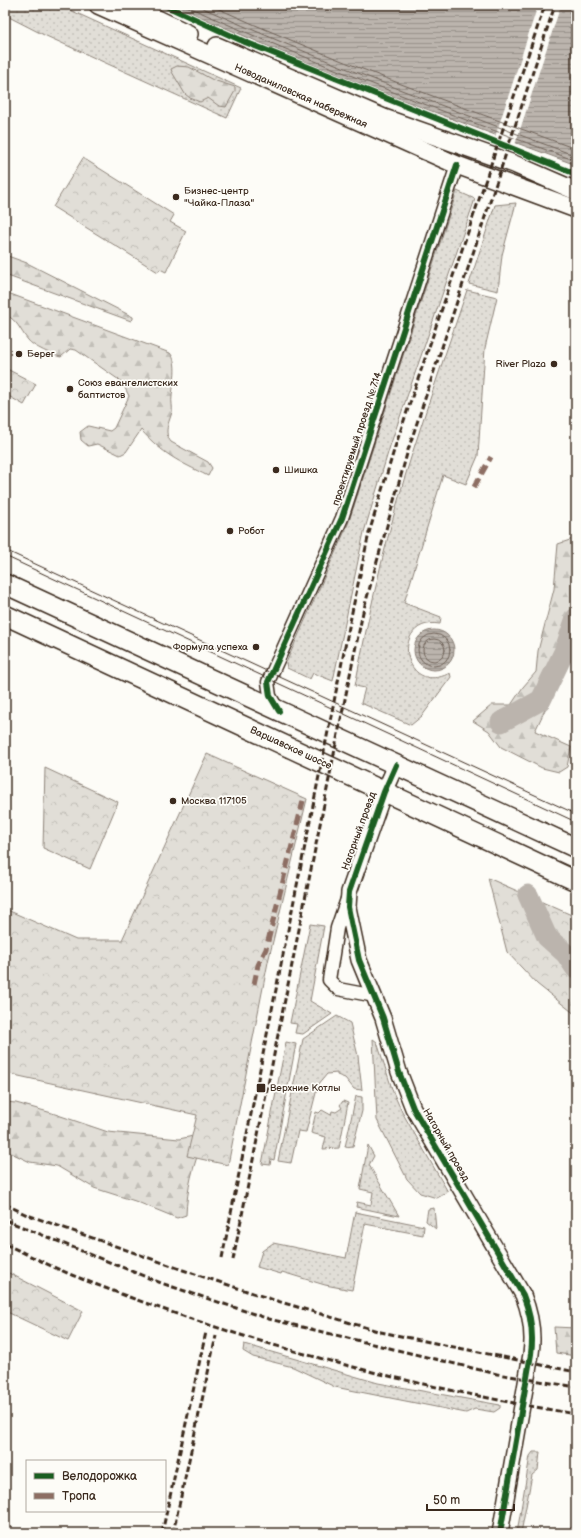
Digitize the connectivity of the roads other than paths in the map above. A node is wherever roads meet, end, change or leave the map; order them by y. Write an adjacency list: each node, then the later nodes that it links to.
1 (98, 5): 3 (main road, Новоданиловская набережная)
2 (128, 5): 4 (main road, Новоданиловская набережная)
3 (457, 166): 5 (main road, Новоданиловская набережная); 8 (street, проектируемый проезд № 714)
4 (576, 191)
5 (576, 209)
6 (5, 584): 9 (main road)
7 (5, 615): 12 (main road, Варшавское шоссе)
8 (268, 682): 9 (street); 10 (street)
9 (240, 693): 10 (main road)
10 (279, 711): 11 (main road)
11 (396, 765): 12 (street, Нагорный проезд); 13 (main road)
12 (384, 792): 14 (main road, Варшавское шоссе); 15 (street, Нагорный проезд)
13 (576, 848)
14 (576, 881)
15 (350, 892): 16 (street, Нагорный проезд); 16 (street)
16 (375, 996): 17 (street, Нагорный проезд)
17 (500, 1533)

